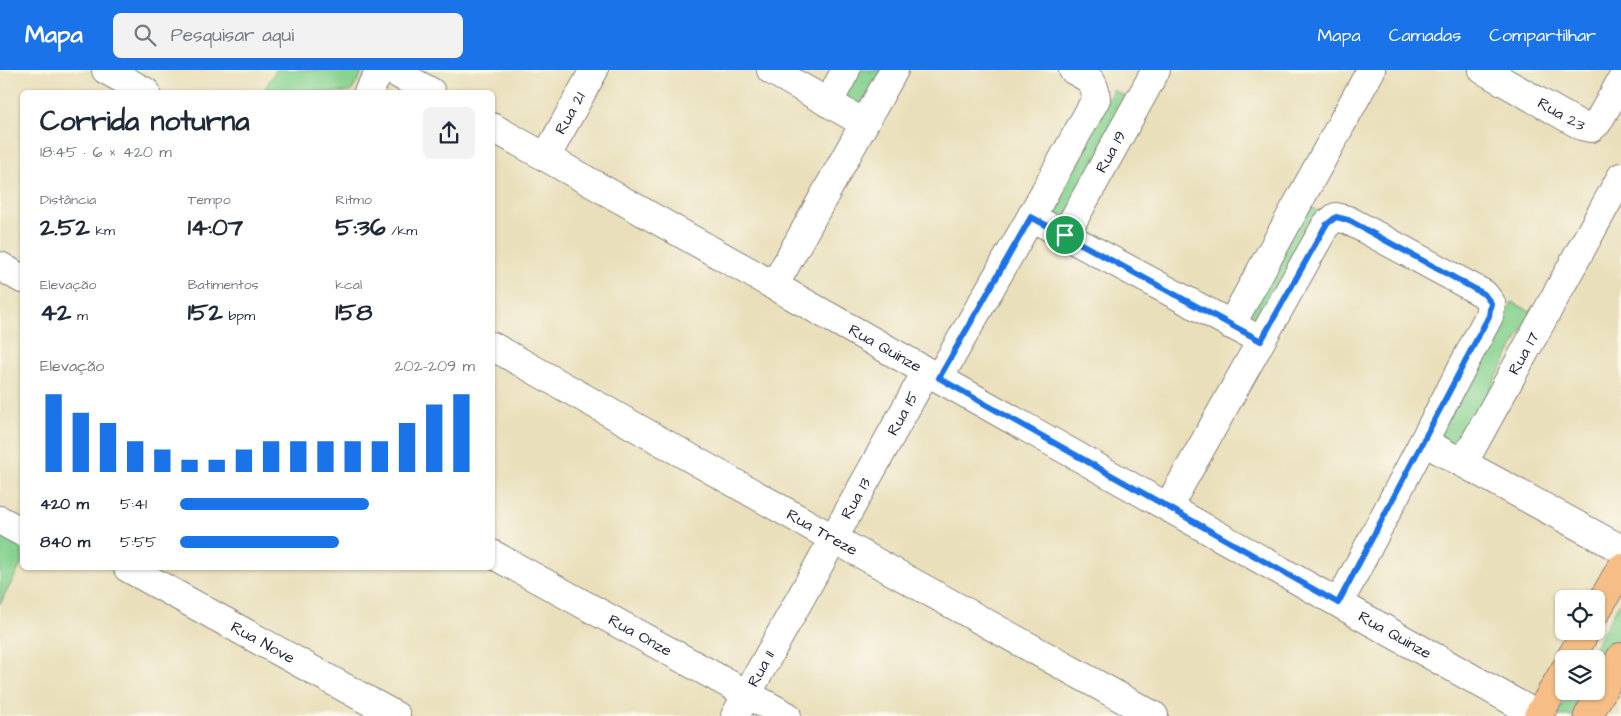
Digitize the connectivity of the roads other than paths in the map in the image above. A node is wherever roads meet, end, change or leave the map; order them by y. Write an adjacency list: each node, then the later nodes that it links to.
1 (106, 70): 13 (street)
2 (381, 70): 14 (street)
3 (391, 70): 15 (street)
4 (594, 70): 19 (street, Rua 21)
5 (771, 70): 16 (street)
6 (846, 70): 16 (street)
7 (894, 70): 17 (street)
8 (1073, 70): 21 (street)
9 (1156, 70): 22 (street, Rua 19)
10 (1371, 70): 26 (street)
11 (1483, 70): 12 (street, Rua 23)
12 (1621, 81)
13 (142, 90)
14 (369, 90)
15 (427, 90)
16 (828, 103): 17 (street)
17 (864, 123): 25 (street)
18 (495, 129): 19 (street, Rua Quinze)
19 (546, 158): 25 (street, Rua Quinze)
20 (1621, 177): 32 (street, Rua 17)
21 (1031, 217): 22 (street); 29 (street)
22 (1065, 235): 26 (street)
23 (0, 266): 24 (street)
24 (20, 278)
25 (774, 286): 29 (street, Rua Quinze)
26 (1232, 325): 27 (street)
27 (1261, 341): 30 (street); 33 (street)
28 (495, 348): 36 (street, Rua Treze)
29 (933, 375): 31 (street, Rua 15); 33 (street, Rua Quinze)
30 (1424, 442): 32 (street); 42 (street)
31 (880, 454): 36 (street, Rua 13)
32 (1464, 462): 37 (street)
33 (1168, 507): 42 (street, Rua Quinze)
34 (0, 520): 35 (street)
35 (20, 531)
36 (834, 539): 43 (street, Rua 13); 49 (street, Rua Treze)
37 (1621, 549)
38 (495, 556): 46 (street, Rua Onze)
39 (1621, 568): 41 (main road)
40 (132, 570): 47 (street, Rua Nove)
41 (1605, 596)
42 (1338, 603): 50 (street, Rua Quinze)
43 (788, 622): 46 (street, Rua 11)
44 (1621, 657): 51 (main road)
45 (1555, 687): 50 (main road)
46 (742, 705): 48 (street, Rua Onze)
47 (396, 716)
48 (787, 716)
49 (1154, 716)
50 (1539, 716)
51 (1588, 716)

